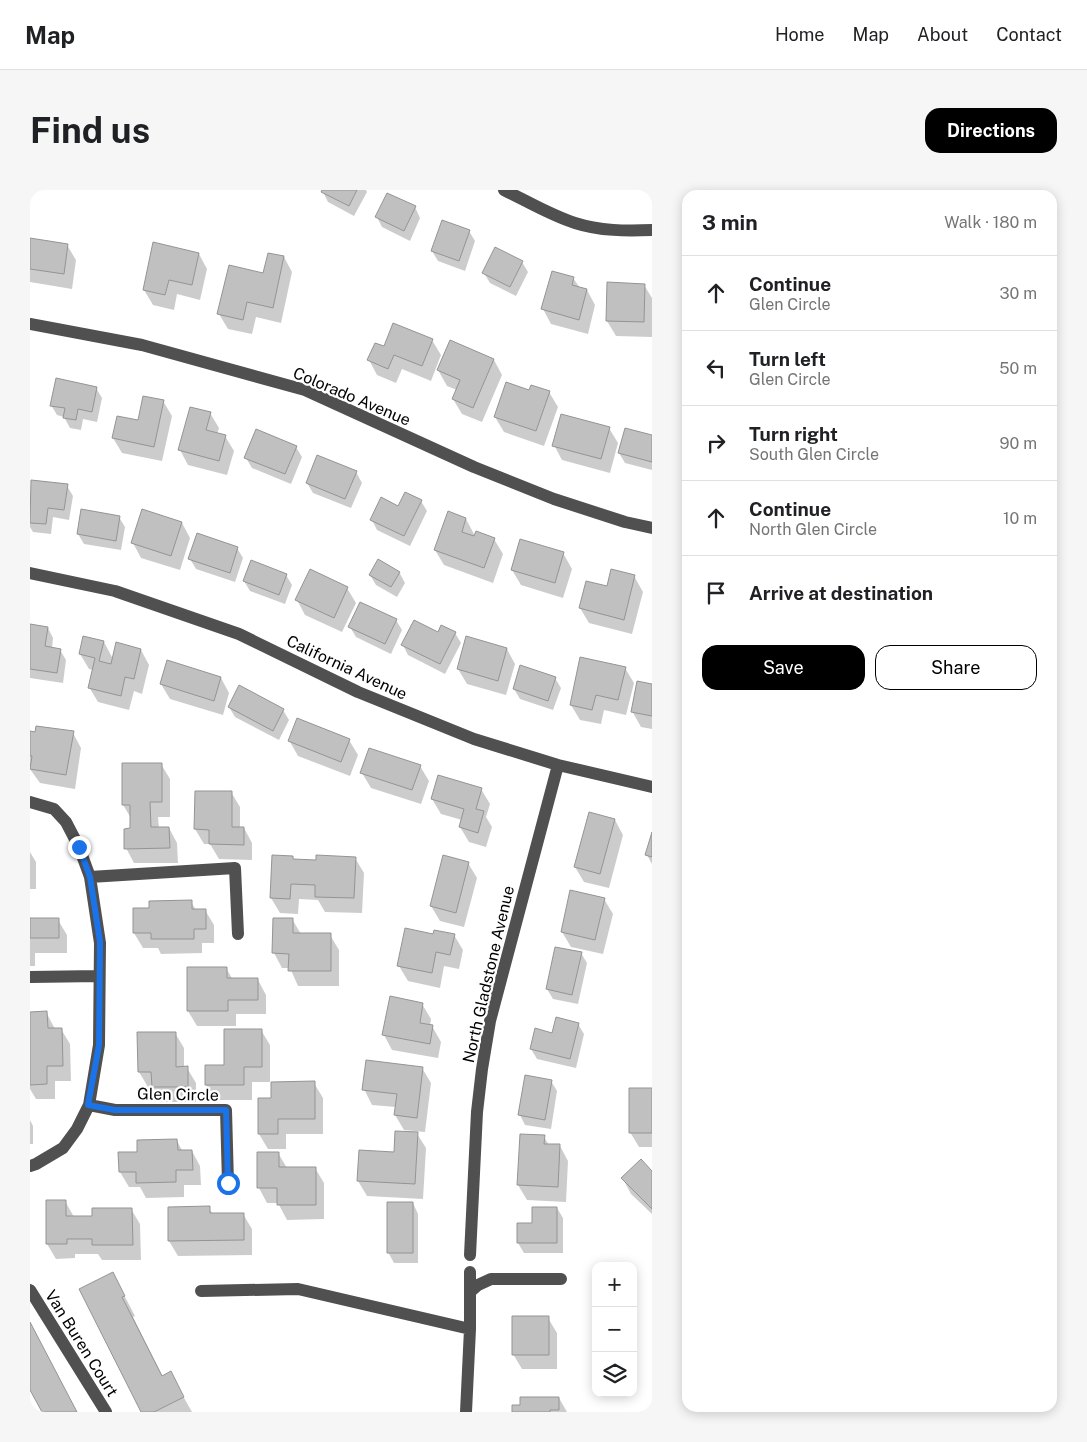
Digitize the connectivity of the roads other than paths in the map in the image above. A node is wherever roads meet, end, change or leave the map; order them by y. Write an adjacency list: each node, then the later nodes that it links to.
1 (504, 190): 2 (street)
2 (652, 230)
3 (30, 324): 4 (street, Colorado Avenue)
4 (652, 528)
5 (30, 572): 6 (street, California Avenue)
6 (558, 765): 7 (street, California Avenue); 16 (street, North Gladstone Avenue)
7 (652, 787)
8 (30, 802): 9 (street)
9 (90, 877): 10 (street); 11 (street)
10 (238, 934)
11 (99, 976): 12 (street); 13 (street)
12 (30, 977)
13 (88, 1105): 14 (street); 15 (street, Glen Circle)
14 (30, 1166)
15 (228, 1183)
16 (470, 1255)
17 (470, 1272): 21 (street)
18 (562, 1279): 21 (street)
19 (30, 1290): 23 (street, Van Buren Court)
20 (201, 1291): 22 (street)
21 (470, 1292): 22 (street)
22 (470, 1329): 24 (street)
23 (106, 1412)
24 (466, 1412)

